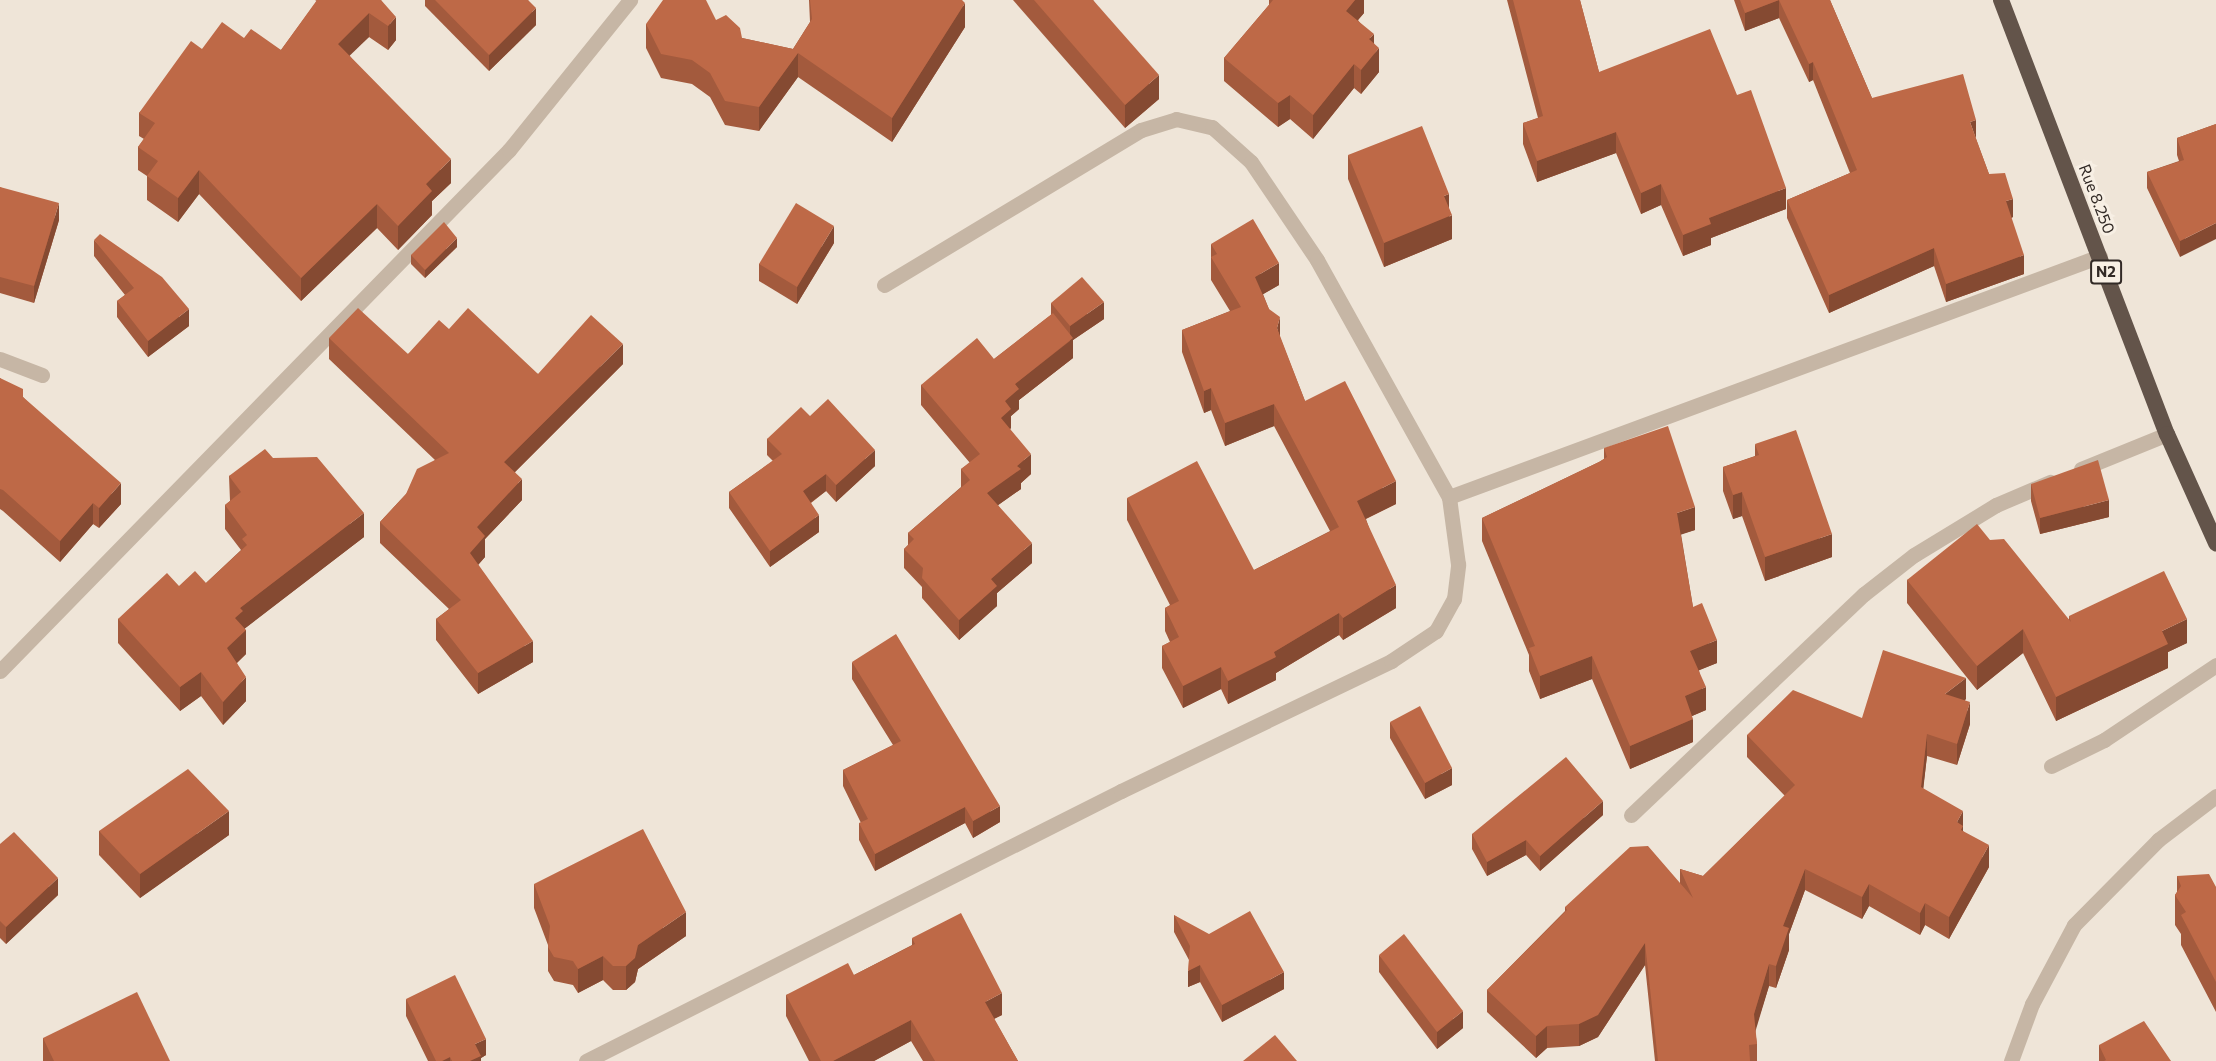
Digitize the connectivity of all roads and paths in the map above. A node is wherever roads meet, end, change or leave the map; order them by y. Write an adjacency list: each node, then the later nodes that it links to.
1 (630, 0): 11 (street)
2 (2001, 0): 3 (highway, Rue 8.250 / N2)
3 (2100, 256): 7 (highway, Rue 8.250 / N2); 8 (street)
4 (884, 285): 8 (street)
5 (0, 359): 6 (street)
6 (42, 375)
7 (2167, 434): 9 (highway, Rue 8.250 / N2); 14 (street)
8 (1449, 497): 15 (street)
9 (2216, 543)
10 (2216, 665): 12 (street)
11 (0, 671)
12 (2051, 766)
13 (2216, 796): 16 (street)
14 (1631, 815)
15 (586, 1061)
16 (2011, 1061)

